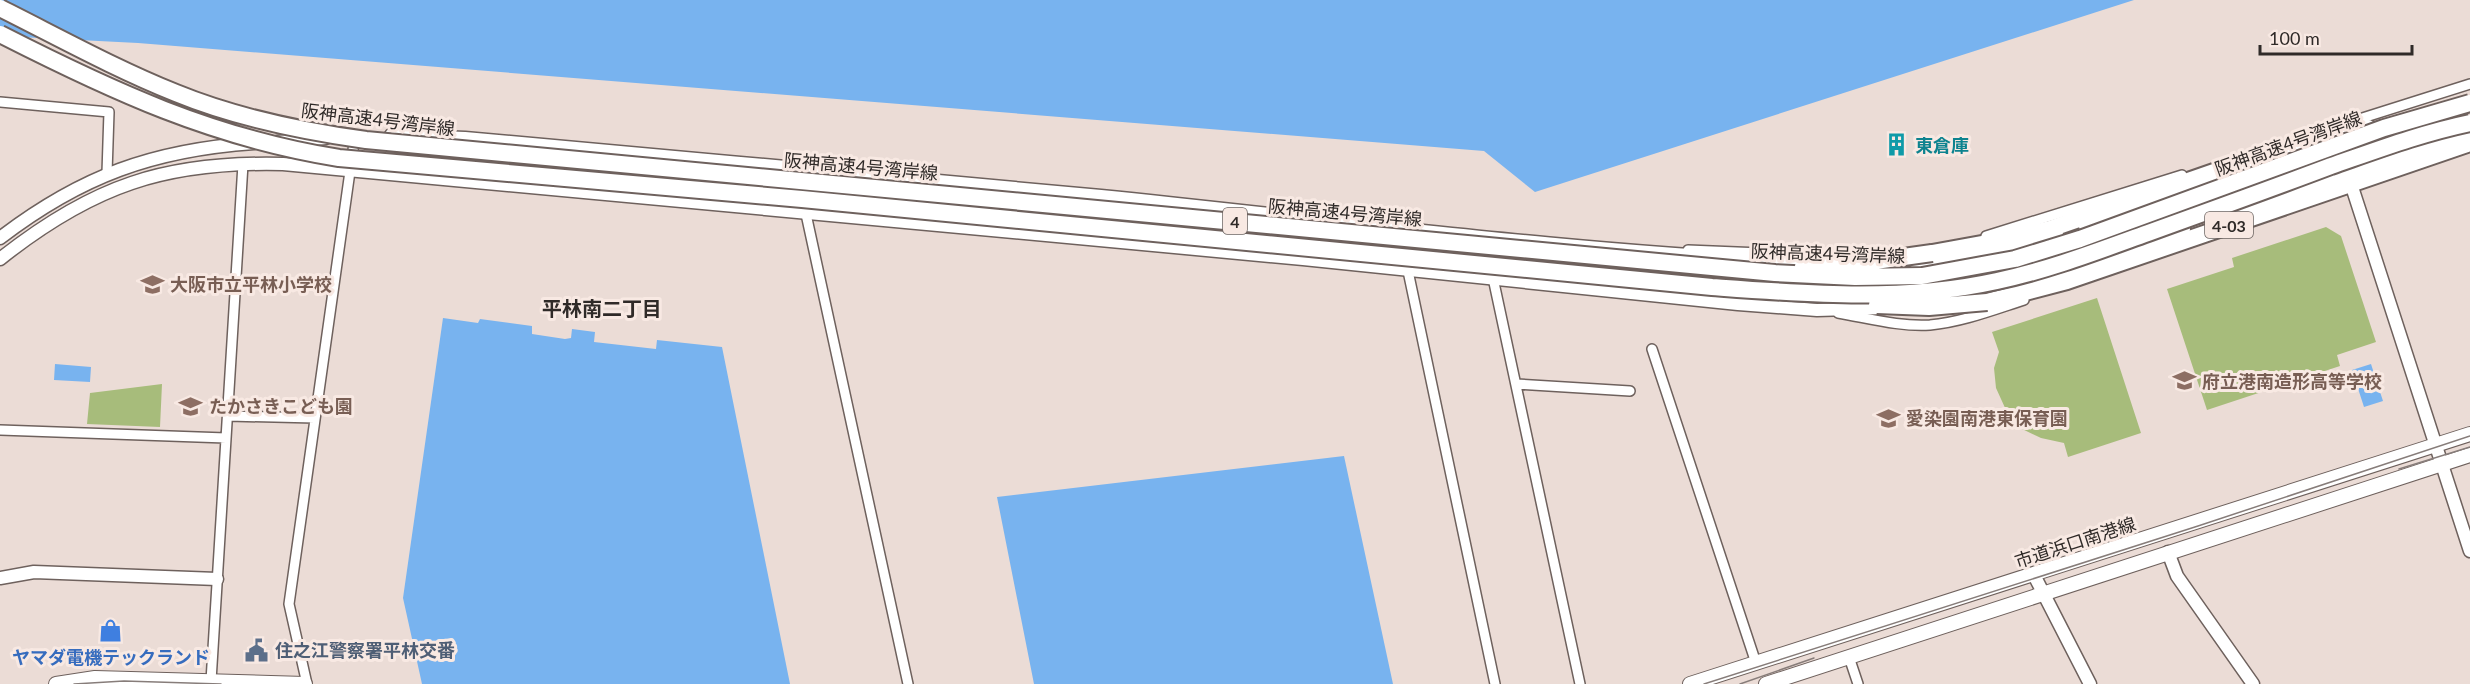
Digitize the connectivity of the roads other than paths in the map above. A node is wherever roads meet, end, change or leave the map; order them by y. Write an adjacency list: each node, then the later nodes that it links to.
1 (0, 8): 23 (highway, 阪神高速4号湾岸線 / 4, bridge)
2 (0, 34): 26 (highway, 阪神高速4号湾岸線 / 4, bridge)
3 (2470, 84): 21 (street)
4 (2470, 95): 8 (street)
5 (0, 102): 16 (street)
6 (2470, 103): 23 (highway, 阪神高速4号湾岸線 / 4, bridge)
7 (2470, 123): 26 (highway, 阪神高速4号湾岸線 / 4, bridge)
8 (2369, 128): 21 (street); 23 (highway, bridge)
9 (2470, 135): 27 (street)
10 (356, 136): 14 (street); 15 (street); 16 (street)
11 (2470, 143): 26 (highway, 4-03, bridge)
12 (2470, 151): 17 (street)
13 (243, 164): 14 (street); 22 (street); 31 (street)
14 (351, 170): 18 (street); 32 (street)
15 (809, 171): 18 (street); 19 (street)
16 (107, 173): 20 (street)
17 (2353, 190): 27 (street); 36 (street)
18 (806, 214): 24 (street); 50 (street)
19 (1428, 231): 21 (street); 24 (street)
20 (0, 238)
21 (1634, 250)
22 (0, 259)
23 (1691, 264)
24 (1408, 271): 25 (street); 51 (street)
25 (1493, 278): 27 (street); 29 (street)
26 (1712, 287)
27 (1817, 310)
28 (1652, 349): 46 (street)
29 (1516, 384): 30 (street); 52 (street)
30 (1630, 392)
31 (228, 416): 32 (street); 35 (street)
32 (315, 418): 49 (street)
33 (0, 430): 35 (street)
34 (2470, 434): 36 (main road, 市道浜口南港線)
35 (226, 438): 43 (street)
36 (2436, 445): 38 (street); 41 (main road, 市道浜口南港線)
37 (2470, 455): 38 (main road)
38 (2442, 465): 39 (street); 40 (main road)
39 (2470, 551)
40 (2168, 552): 44 (main road); 57 (street)
41 (2034, 574): 44 (street); 46 (main road, 市道浜口南港線)
42 (0, 578): 43 (street)
43 (218, 579): 47 (street)
44 (2043, 594): 45 (main road); 56 (street)
45 (1849, 657): 54 (main road); 55 (street)
46 (1756, 663): 53 (main road, 市道浜口南港線)
47 (211, 681): 48 (main road); 49 (main road)
48 (56, 684)
49 (306, 684)
50 (908, 684)
51 (1495, 684)
52 (1580, 684)
53 (1690, 684)
54 (1766, 684)
55 (1858, 684)
56 (2090, 684)
57 (2253, 684)

